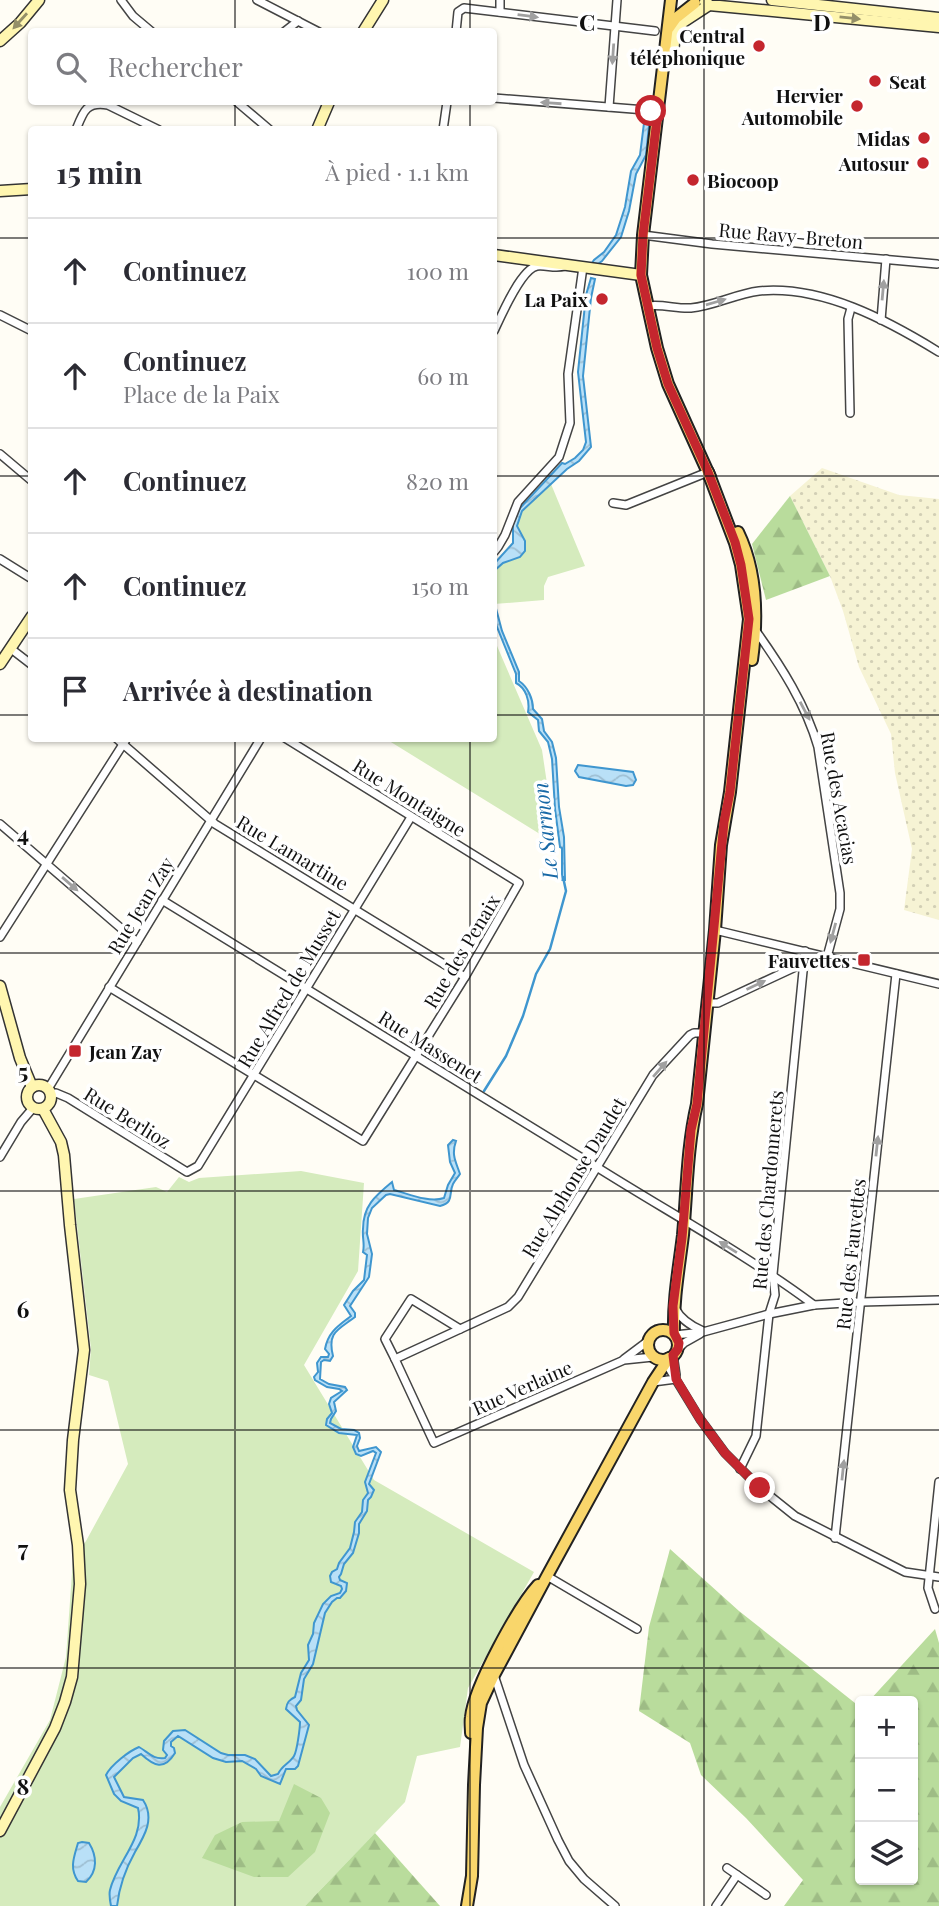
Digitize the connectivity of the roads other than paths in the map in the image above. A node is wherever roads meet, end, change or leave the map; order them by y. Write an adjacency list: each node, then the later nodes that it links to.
1 (39, 0): 22 (street, one-way to 22)
2 (121, 0): 15 (street)
3 (257, 0): 12 (street)
4 (383, 0): 18 (street)
5 (500, 0): 10 (street)
6 (617, 0): 13 (street)
7 (670, 0): 20 (main road)
8 (772, 0): 11 (street)
9 (701, 2): 14 (street, one-way to 14); 20 (main road); 23 (street)
10 (500, 12): 13 (street, one-way to 13); 19 (street)
11 (939, 18)
12 (298, 21): 16 (street); 17 (street)
13 (615, 27): 21 (street); 30 (street, one-way to 30)
14 (939, 27)
15 (147, 28)
16 (290, 28)
17 (311, 28)
18 (366, 28)
19 (456, 28)
20 (668, 30): 23 (main road)
21 (655, 31)
22 (0, 41)
23 (665, 57): 31 (main road)
24 (497, 98): 30 (street, one-way to 24)
25 (94, 105): 32 (street)
26 (108, 105): 33 (street)
27 (241, 105): 34 (street)
28 (328, 105): 35 (street)
29 (447, 105): 36 (street)
30 (609, 107): 31 (street)
31 (652, 111): 39 (main road)
32 (77, 126)
33 (151, 126)
34 (265, 126)
35 (319, 126)
36 (444, 126)
37 (28, 189): 38 (street)
38 (0, 191)
39 (643, 235): 42 (street, Rue Ravy-Breton); 46 (main road)
40 (497, 255): 41 (street)
41 (523, 259): 44 (street); 47 (street)
42 (886, 259): 43 (street, Rue Ravy-Breton); 51 (street, one-way to 42)
43 (937, 264)
44 (569, 265): 45 (street); 47 (street)
45 (583, 267): 46 (street); 60 (street)
46 (641, 275): 48 (main road)
47 (520, 281): 52 (street)
48 (648, 306): 49 (street, one-way to 49); 57 (main road)
49 (851, 307): 51 (street); 55 (street)
50 (0, 315): 53 (street)
51 (881, 320): 54 (street)
52 (497, 325)
53 (28, 329)
54 (939, 352)
55 (850, 413)
56 (0, 453): 58 (street)
57 (708, 472): 59 (street); 63 (main road); 65 (main road)
58 (28, 478)
59 (612, 503)
60 (497, 548)
61 (0, 559): 62 (street)
62 (28, 576)
63 (749, 619): 65 (street, Rue des Acacias); 71 (main road)
64 (28, 622): 66 (street)
65 (756, 631): 67 (street, Rue des Acacias); 68 (main road)
66 (10, 648): 69 (street); 70 (street)
67 (771, 652): 68 (street); 86 (street, Rue des Acacias, one-way to 86)
68 (752, 654): 71 (main road)
69 (28, 662)
70 (0, 664)
71 (738, 722): 82 (main road)
72 (125, 742): 76 (street, Rue Lamartine); 78 (street)
73 (259, 742): 76 (street, Rue Jean Zay)
74 (291, 742): 75 (street, Rue Montaigne)
75 (411, 817): 79 (street, Rue Montaigne); 81 (street, Rue Alfred de Musset)
76 (211, 820): 80 (street, Rue Jean Zay); 81 (street, Rue Lamartine)
77 (0, 824): 78 (street)
78 (47, 865): 83 (street); 84 (street, one-way to 84)
79 (519, 883): 89 (street, Rue des Penaix)
80 (162, 900): 84 (street, Rue Jean Zay); 93 (street, Rue Massenet)
81 (355, 909): 89 (street, Rue Lamartine); 93 (street, Rue Alfred de Musset)
82 (715, 930): 85 (street); 94 (main road)
83 (0, 937)
84 (137, 942): 92 (street, Rue Jean Zay)
85 (805, 951): 86 (street); 87 (street, Rue des Chardonnerets)
86 (827, 957): 88 (street)
87 (804, 963): 94 (street, one-way to 87); 105 (street, Rue des Chardonnerets)
88 (896, 974): 90 (street); 107 (street, Rue des Fauvettes, one-way to 88)
89 (464, 977): 96 (street, Rue des Penaix)
90 (939, 984)
91 (0, 986): 98 (street)
92 (109, 987): 97 (street); 99 (street, Rue Jean Zay)
93 (307, 988): 96 (street, Rue Massenet); 97 (street, Rue Alfred de Musset)
94 (707, 1003): 95 (main road)
95 (704, 1033): 102 (street, Rue Alphonse Daudet, one-way to 95); 104 (main road)
96 (416, 1055): 97 (street, Rue des Penaix); 102 (street, Rue Massenet)
97 (253, 1076): 103 (street, Rue Alfred de Musset)
98 (32, 1087): 99 (street); 100 (street)
99 (49, 1092): 100 (street); 103 (street, Rue Berlioz)
100 (38, 1108): 101 (street); 132 (street)
101 (0, 1157)
102 (597, 1168): 104 (street, Rue Massenet); 111 (street, Rue Alphonse Daudet)
103 (187, 1172)
104 (684, 1219): 105 (street, Rue Massenet, one-way to 104); 109 (main road)
105 (773, 1274): 108 (street, Rue Massenet); 110 (street, Rue des Chardonnerets)
106 (939, 1300): 107 (street)
107 (861, 1302): 108 (street); 123 (street, Rue des Fauvettes, one-way to 107)
108 (814, 1305): 110 (street)
109 (673, 1306): 112 (main road); 113 (street); 114 (main road)
110 (769, 1314): 113 (street); 121 (street, Rue des Chardonnerets)
111 (460, 1329): 117 (street, Rue Alphonse Daudet); 117 (street)
112 (661, 1331): 114 (main road); 115 (main road)
113 (703, 1332): 114 (street); 116 (street)
114 (674, 1334): 116 (main road)
115 (648, 1341): 116 (main road); 118 (street, Rue Verlaine)
116 (667, 1357): 118 (street, Rue Verlaine); 119 (street); 120 (main road)
117 (395, 1359): 118 (street, Rue Verlaine)
118 (624, 1360)
119 (676, 1379): 120 (street); 121 (street)
120 (653, 1381): 124 (main road)
121 (740, 1469): 123 (street)
122 (939, 1482): 125 (street)
123 (835, 1538): 125 (street)
124 (547, 1576): 128 (main road); 129 (street); 130 (main road)
125 (929, 1576): 126 (street); 127 (street)
126 (939, 1577)
127 (935, 1609)
128 (512, 1625): 130 (street); 131 (main road)
129 (636, 1629)
130 (494, 1675): 131 (main road); 137 (street)
131 (474, 1785): 136 (main road)
132 (0, 1831)
133 (727, 1868): 134 (street)
134 (737, 1875): 135 (street); 138 (street)
135 (766, 1895)
136 (467, 1906)
137 (615, 1906)
138 (716, 1906)

